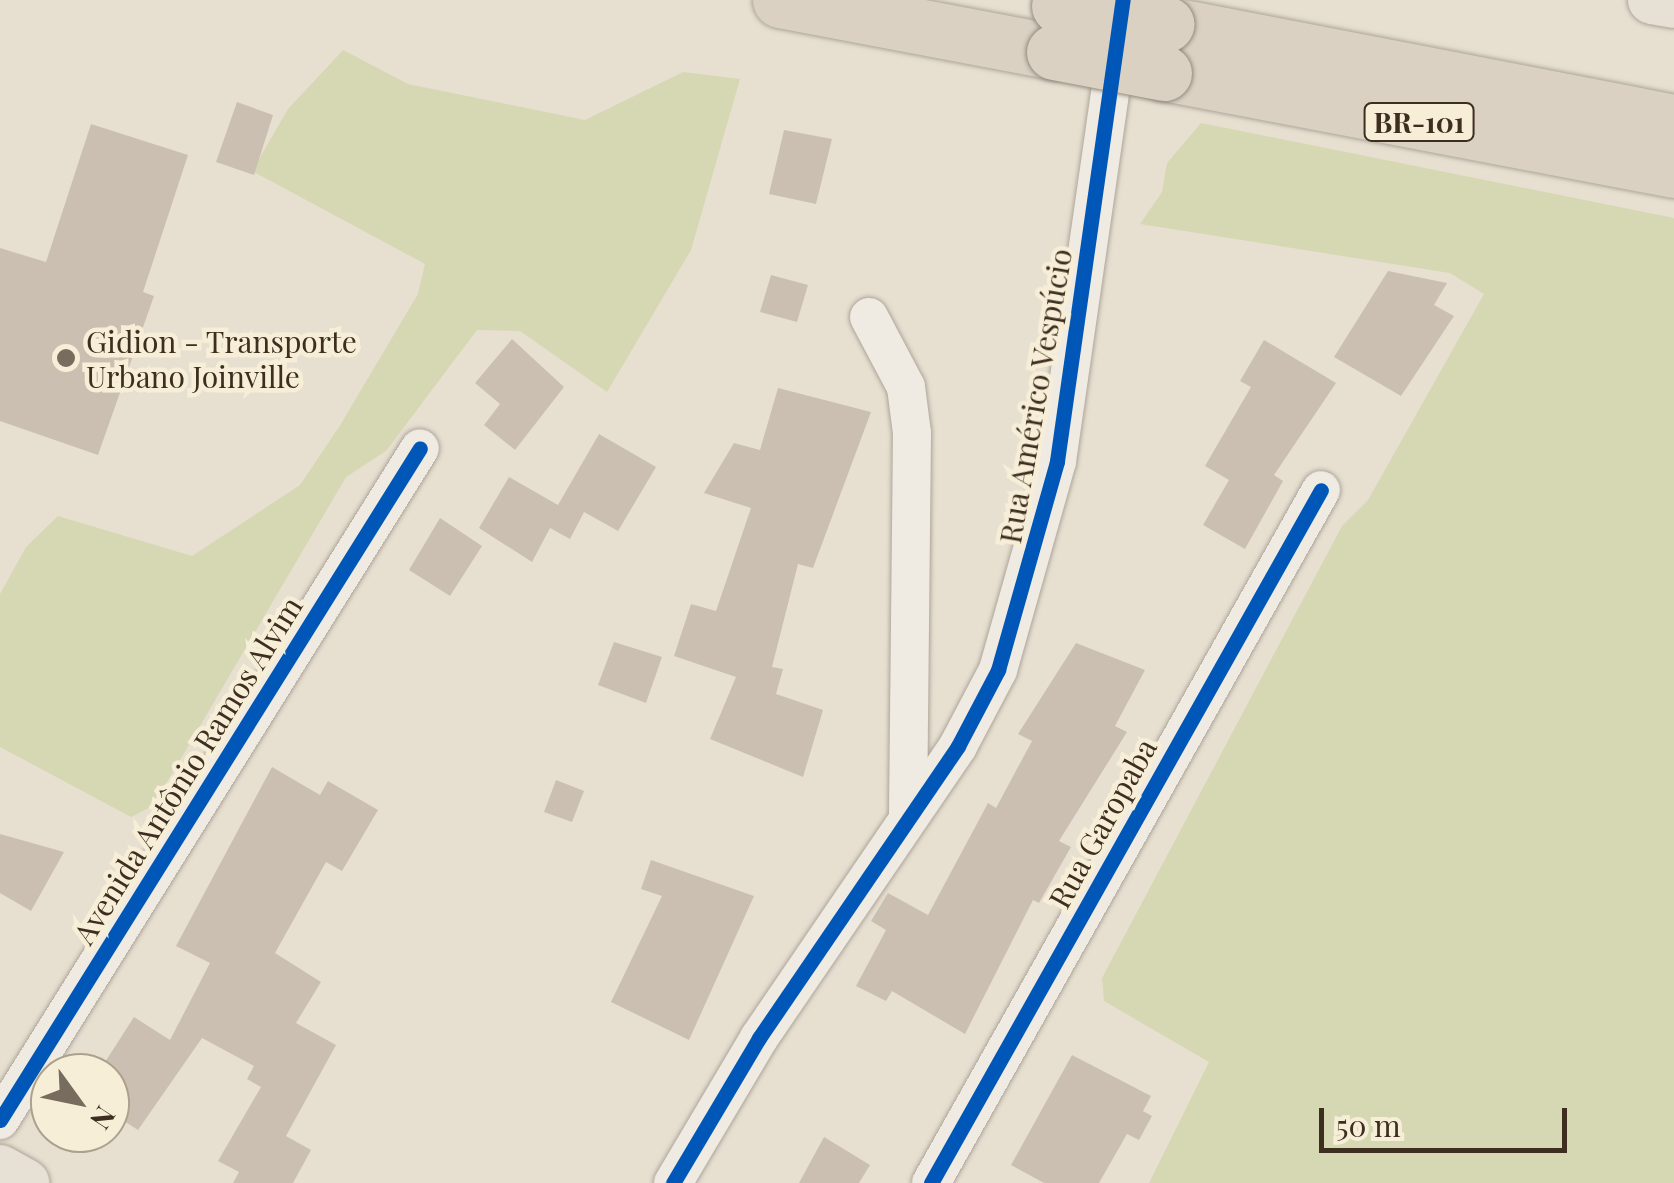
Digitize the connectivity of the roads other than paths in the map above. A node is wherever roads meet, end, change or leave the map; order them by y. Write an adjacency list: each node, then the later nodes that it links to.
1 (780, 0): 4 (highway, BR-101)
2 (1652, 0): 3 (main road)
3 (1674, 4)
4 (1047, 19): 5 (highway, BR-101, bridge)
5 (1151, 32): 6 (highway, BR-101); 7 (highway, BR-101); 11 (street, Rua Américo Vespúcio)
6 (1674, 122)
7 (1674, 170)
8 (869, 317): 11 (street)
9 (420, 448): 12 (street, Avenida Antônio Ramos Alvim)
10 (1321, 490): 16 (street, Rua Garopaba)
11 (908, 816): 15 (street, Rua Américo Vespúcio)
12 (0, 1120)
13 (0, 1169): 14 (main road)
14 (25, 1183)
15 (674, 1183)
16 (931, 1183)

